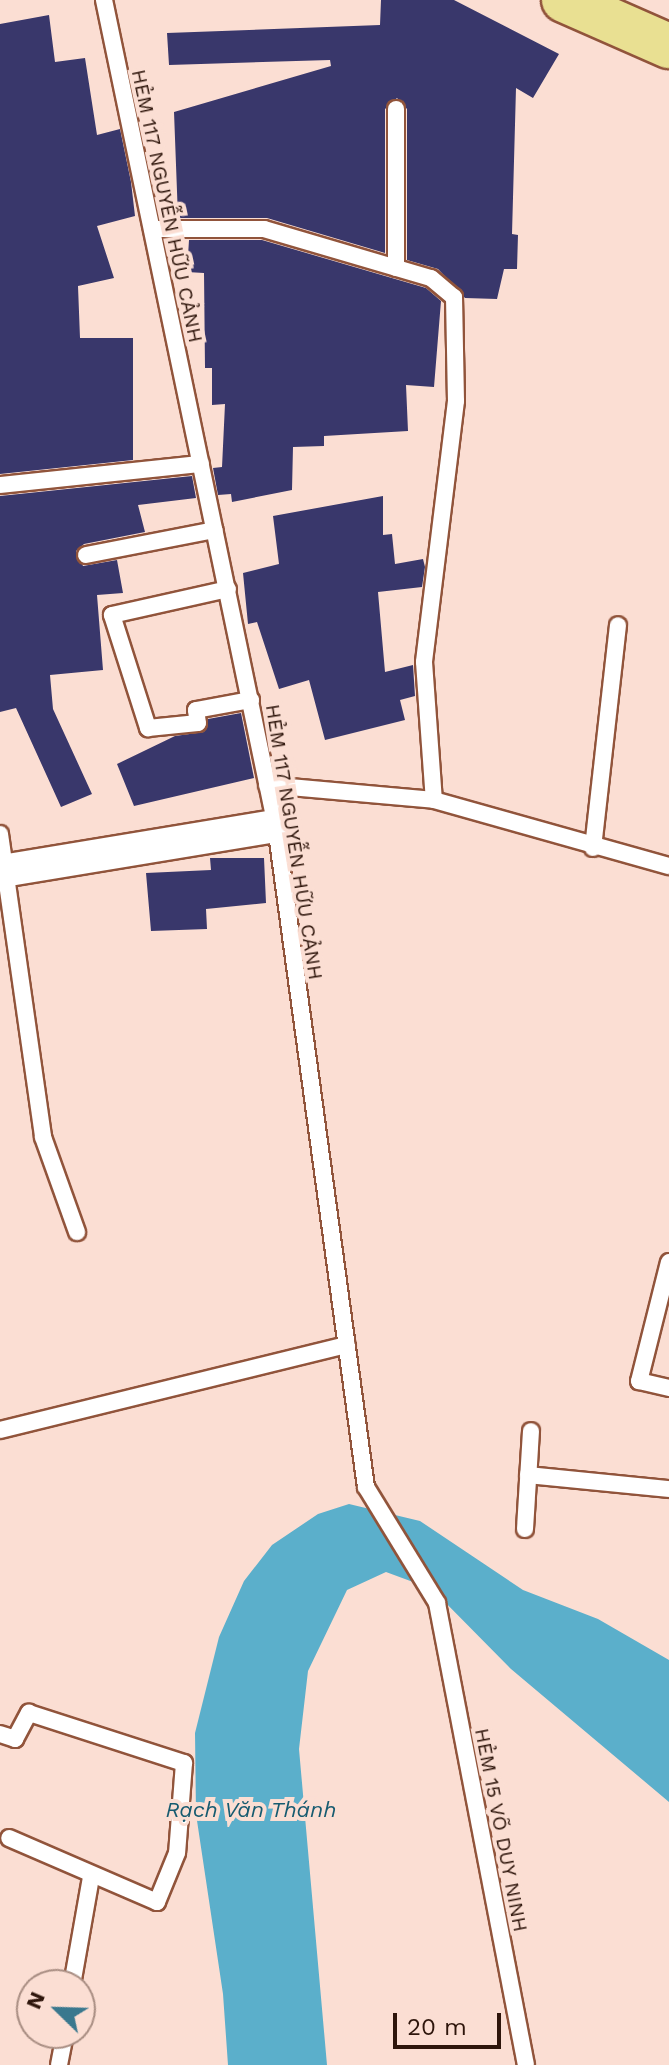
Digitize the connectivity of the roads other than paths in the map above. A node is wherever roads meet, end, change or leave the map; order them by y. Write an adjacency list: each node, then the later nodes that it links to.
1 (104, 0): 5 (lane, HẺM 117 NGUYỄN HỮU CẢNH)
2 (564, 0): 3 (main road)
3 (669, 46)
4 (396, 109): 6 (lane)
5 (152, 229): 6 (lane); 7 (lane, HẺM 117 NGUYỄN HỮU CẢNH)
6 (396, 268): 15 (lane)
7 (201, 464): 8 (lane); 9 (lane, HẺM 117 NGUYỄN HỮU CẢNH)
8 (0, 485)
9 (215, 530): 10 (lane); 11 (lane, HẺM 117 NGUYỄN HỮU CẢNH)
10 (86, 555)
11 (228, 589): 13 (lane, HẺM 117 NGUYỄN HỮU CẢNH); 13 (lane)
12 (618, 625): 18 (lane)
13 (251, 700): 14 (lane, HẺM 117 NGUYỄN HỮU CẢNH)
14 (267, 785): 15 (lane); 16 (lane, HẺM 117 NGUYỄN HỮU CẢNH)
15 (434, 800): 18 (lane)
16 (276, 826): 20 (street); 23 (lane, HẺM 117 NGUYỄN HỮU CẢNH)
17 (0, 834): 20 (lane)
18 (593, 848): 19 (lane)
19 (669, 866)
20 (4, 870): 21 (lane)
21 (77, 1232)
22 (669, 1262): 24 (lane)
23 (347, 1345): 25 (lane); 30 (lane, HẺM 117 NGUYỄN HỮU CẢNH)
24 (669, 1388)
25 (0, 1430)
26 (531, 1431): 27 (lane)
27 (528, 1475): 28 (lane); 29 (lane)
28 (669, 1489)
29 (525, 1529)
30 (437, 1603): 35 (lane, HẺM 15 VÕ DUY NINH)
31 (0, 1734): 33 (lane)
32 (9, 1838): 33 (lane)
33 (91, 1877): 34 (lane)
34 (75, 1969)
35 (526, 2065)

